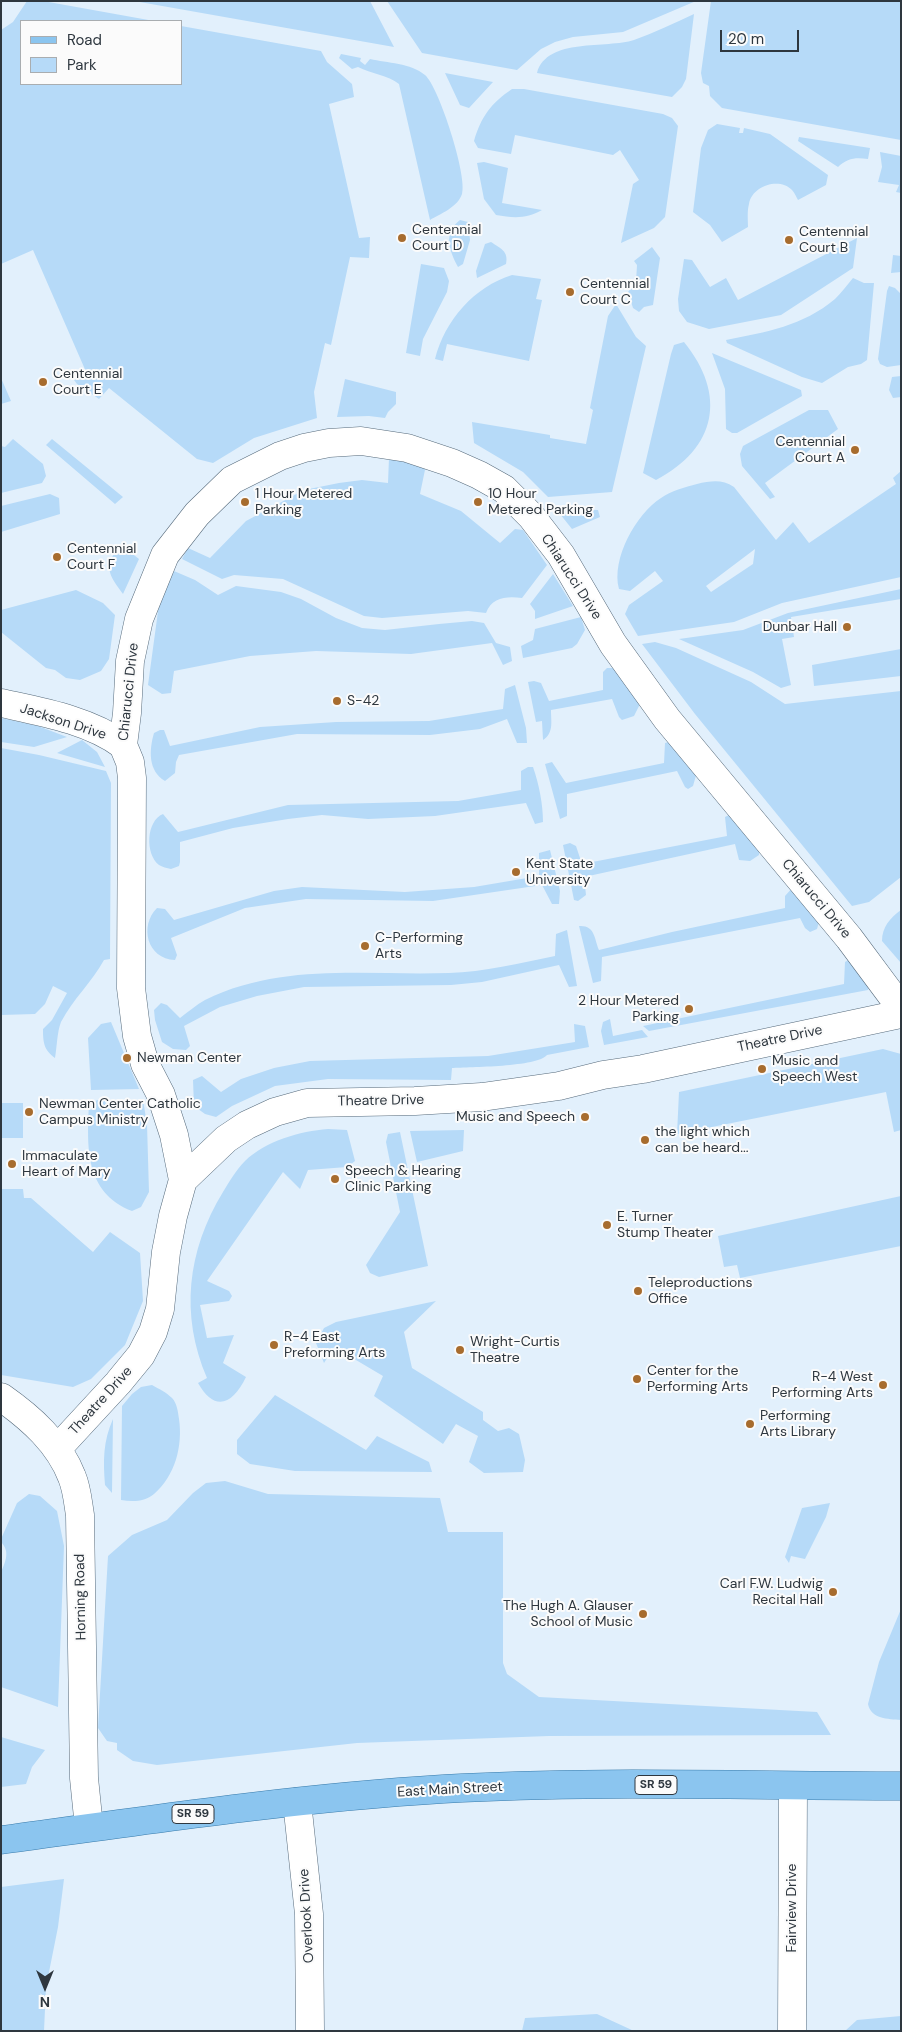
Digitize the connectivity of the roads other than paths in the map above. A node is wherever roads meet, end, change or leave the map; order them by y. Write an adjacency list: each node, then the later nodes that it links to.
1 (1, 703): 2 (street, Jackson Drive)
2 (123, 745): 3 (street, Chiarucci Drive); 5 (street, Chiarucci Drive)
3 (901, 1008)
4 (901, 1014): 5 (street, Theatre Drive)
5 (183, 1180): 7 (street, Theatre Drive)
6 (1, 1397): 7 (street, Horning Road)
7 (58, 1448): 11 (street, Horning Road)
8 (793, 1786): 9 (main road, East Main Street / SR 59); 10 (main road, East Main Street / SR 59); 14 (street, Fairview Drive)
9 (901, 1786)
10 (298, 1802): 11 (main road, East Main Street / SR 59); 13 (street, Overlook Drive)
11 (89, 1827): 12 (main road, East Main Street / SR 59)
12 (1, 1840)
13 (310, 2031)
14 (792, 2031)

